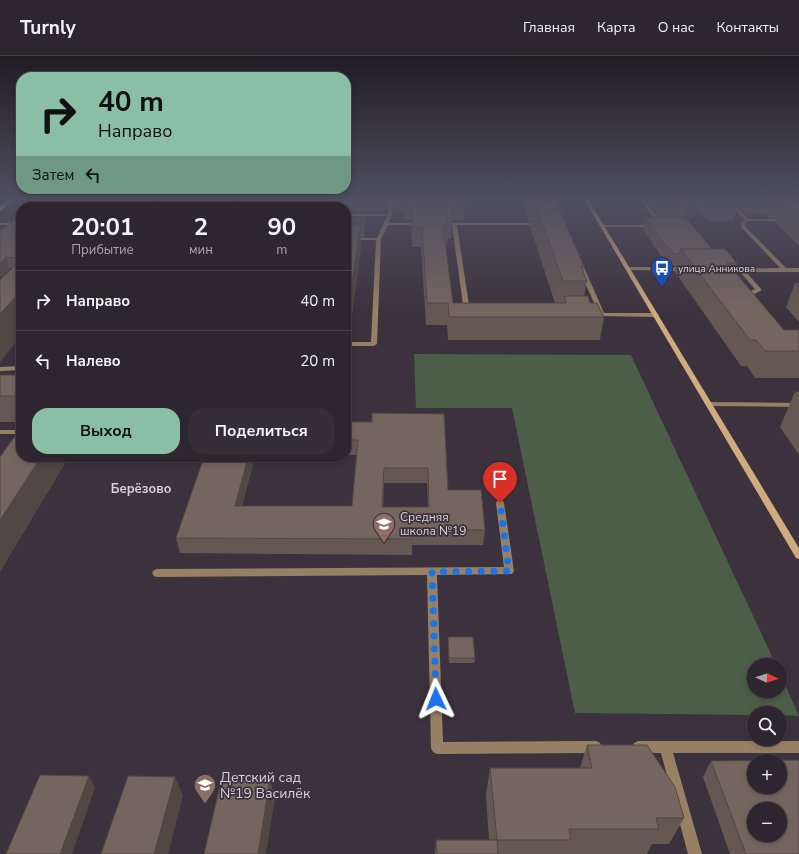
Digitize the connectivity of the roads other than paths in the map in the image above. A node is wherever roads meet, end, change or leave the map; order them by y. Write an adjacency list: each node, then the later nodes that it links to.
1 (380, 236): 6 (lane)
2 (456, 236): 15 (lane)
3 (609, 236): 8 (street)
4 (753, 236): 12 (lane)
5 (351, 239): 6 (lane)
6 (379, 239): 19 (lane)
7 (578, 259): 17 (lane)
8 (628, 269): 9 (lane); 18 (street)
9 (691, 269)
10 (720, 270): 11 (lane)
11 (742, 270): 12 (lane); 14 (lane)
12 (785, 270): 13 (lane)
13 (799, 270)
14 (759, 305)
15 (476, 315)
16 (594, 315): 17 (lane)
17 (602, 315): 18 (lane)
18 (656, 315): 22 (street)
19 (351, 344)
20 (16, 368): 21 (lane)
21 (0, 369)
22 (709, 404): 23 (lane); 27 (street)
23 (799, 405)
24 (0, 432): 25 (lane)
25 (16, 432)
26 (500, 503): 28 (lane)
27 (799, 556)
28 (432, 572): 29 (lane); 30 (lane)
29 (157, 573)
30 (610, 747)
31 (625, 747): 32 (lane)
32 (665, 747): 33 (lane); 34 (lane)
33 (799, 747)
34 (695, 854)

